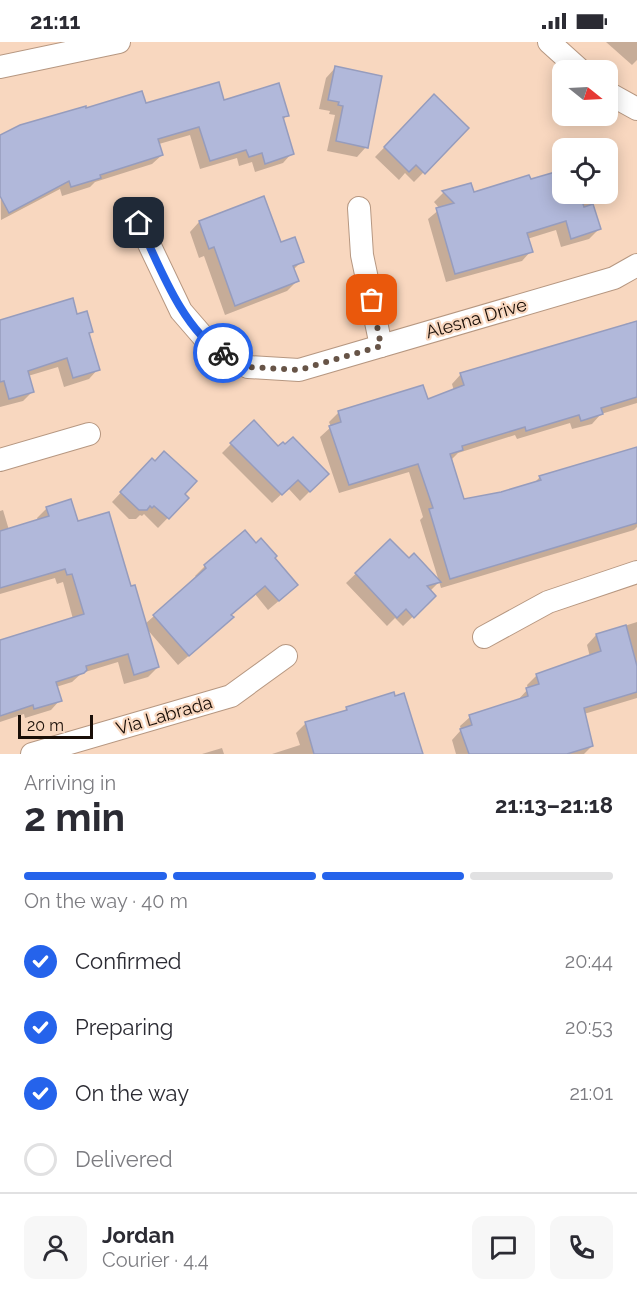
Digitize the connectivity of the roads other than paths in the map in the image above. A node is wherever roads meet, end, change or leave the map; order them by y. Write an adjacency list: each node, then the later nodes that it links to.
1 (119, 42): 4 (street)
2 (549, 42): 3 (street)
3 (569, 60)
4 (0, 67)
5 (618, 99): 6 (street)
6 (637, 109)
7 (359, 208): 10 (street)
8 (139, 223): 10 (street, Alesna Drive)
9 (637, 265): 10 (street, Alesna Drive)
10 (381, 346)
11 (88, 434): 12 (street)
12 (0, 460)
13 (637, 572): 14 (street)
14 (484, 637)
15 (286, 656): 16 (street, Via Labrada)
16 (32, 754)

